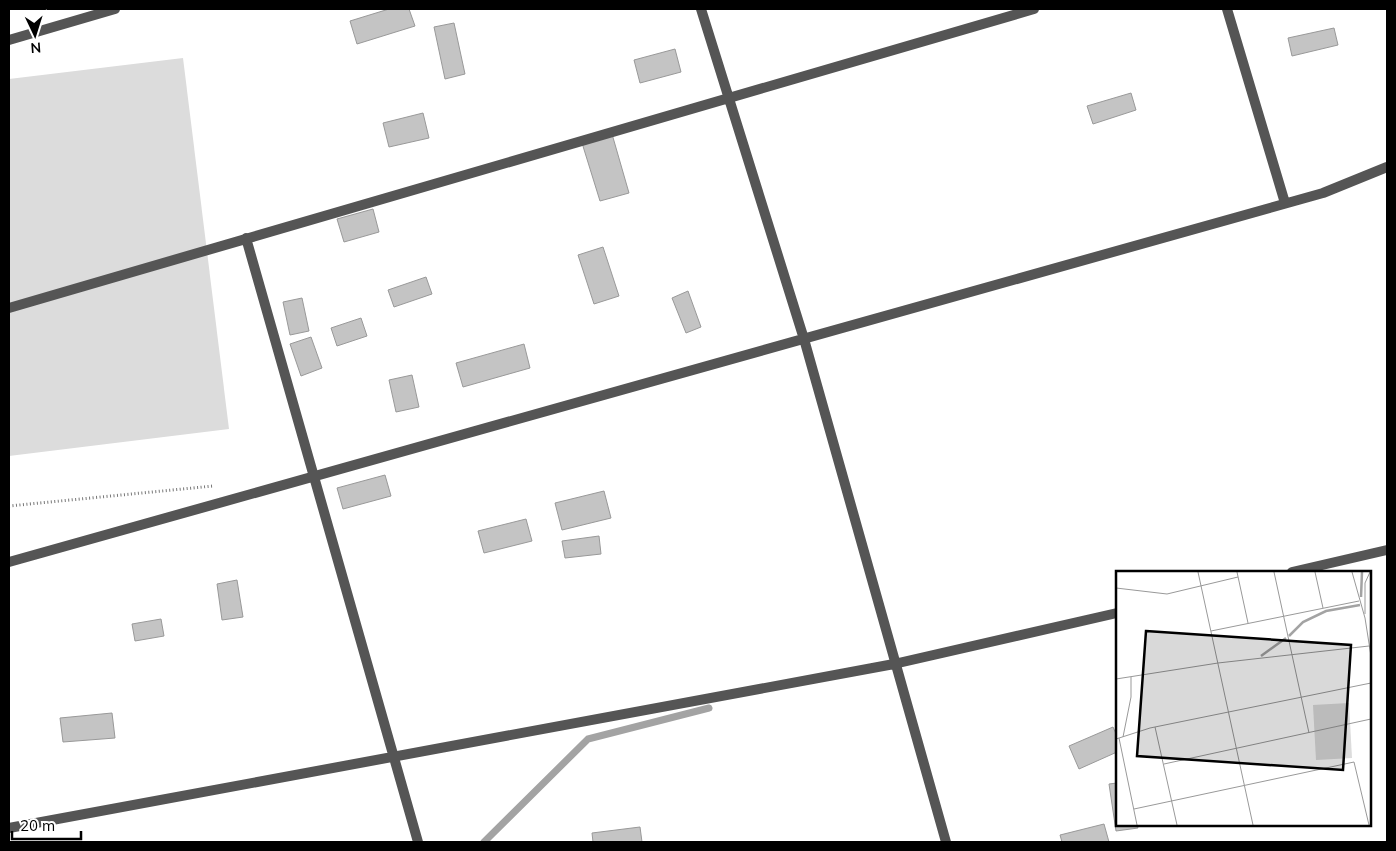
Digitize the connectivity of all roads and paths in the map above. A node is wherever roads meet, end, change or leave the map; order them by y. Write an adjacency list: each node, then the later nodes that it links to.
1 (115, 9): 5 (street)
2 (701, 9): 6 (street)
3 (1034, 9): 6 (street)
4 (1227, 9): 8 (street)
5 (9, 40)
6 (727, 98): 9 (street); 11 (street)
7 (1387, 166): 8 (street)
8 (1285, 203): 11 (street)
9 (246, 238): 10 (street); 12 (street)
10 (9, 308)
11 (804, 339): 12 (street); 19 (street)
12 (315, 476): 16 (street); 20 (street)
13 (216, 486): 14 (path)
14 (9, 506)
15 (1387, 550): 17 (street)
16 (9, 562)
17 (1296, 571)
18 (1116, 613): 19 (street)
19 (894, 664): 20 (street); 23 (street)
20 (392, 756): 21 (street); 22 (street)
21 (9, 828)
22 (418, 842)
23 (946, 842)

